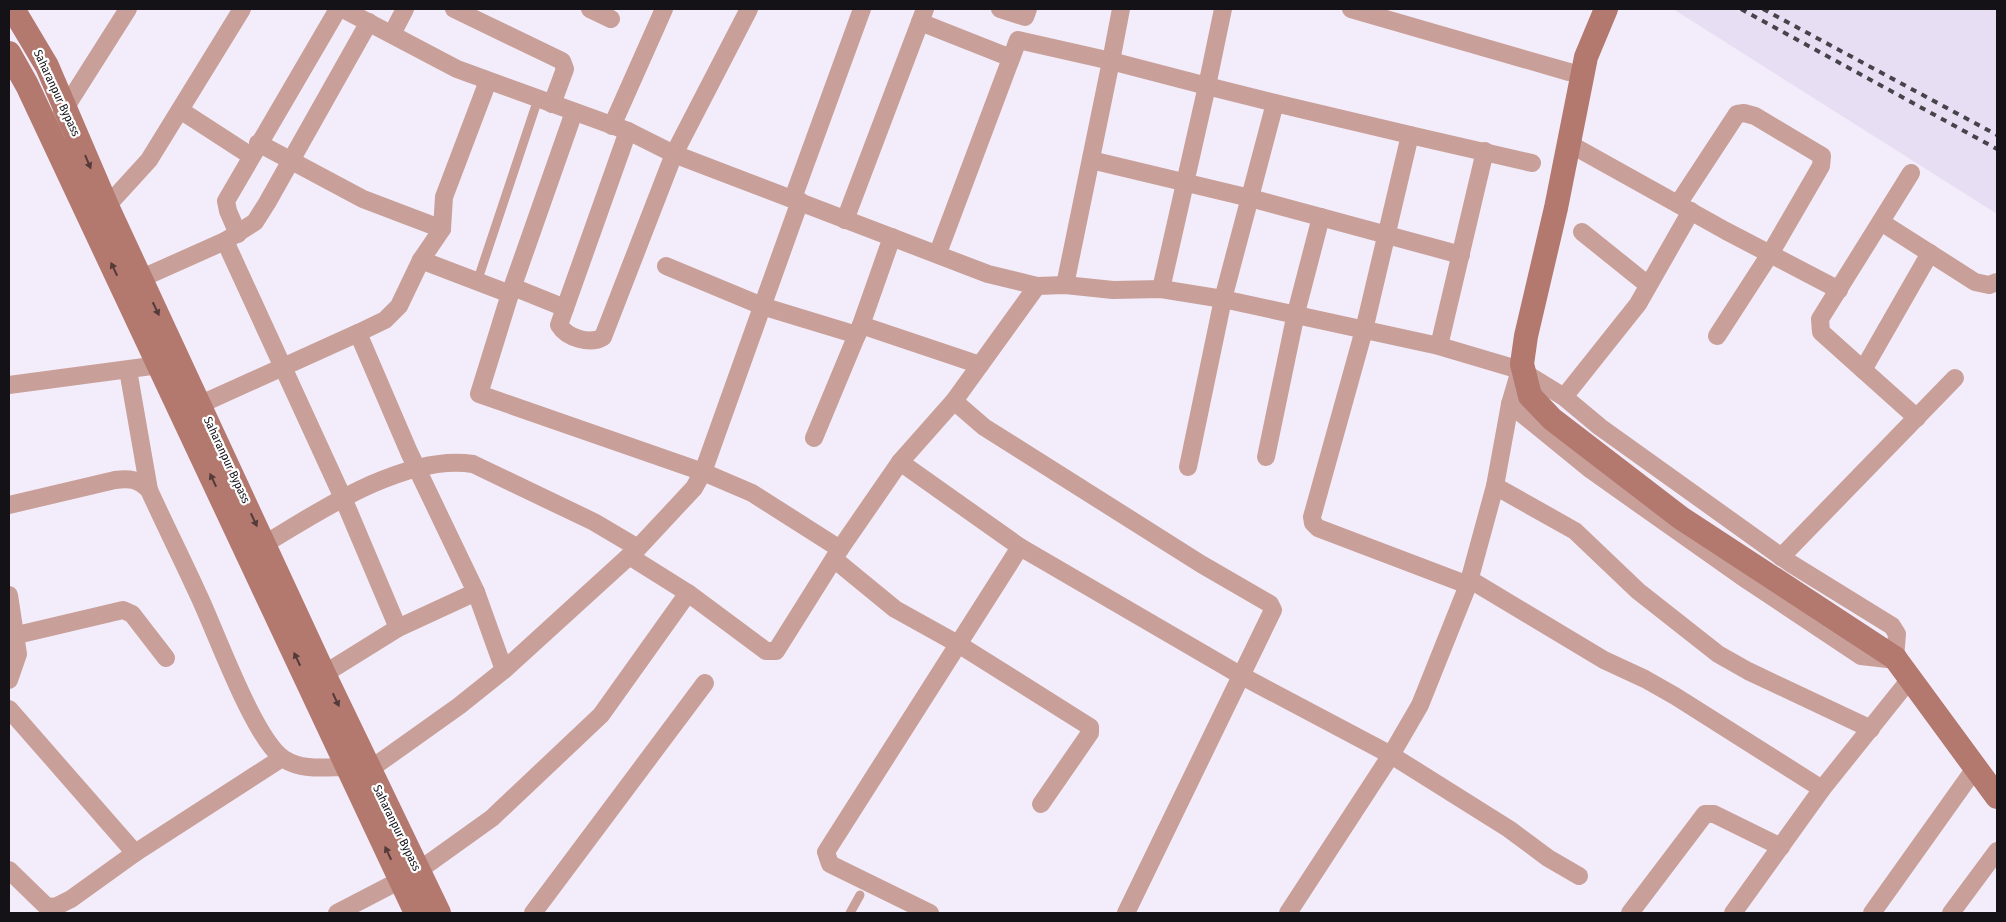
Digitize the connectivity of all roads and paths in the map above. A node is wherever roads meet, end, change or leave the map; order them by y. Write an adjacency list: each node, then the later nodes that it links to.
1 (13, 9): 22 (main road, Saharanpur Bypass)
2 (128, 9): 32 (street)
3 (242, 9): 33 (street)
4 (338, 9): 39 (street)
5 (342, 9): 20 (street)
6 (405, 9): 21 (street)
7 (454, 9): 30 (street)
8 (590, 9): 19 (street)
9 (664, 9): 35 (street)
10 (749, 9): 41 (street)
11 (862, 9): 48 (street)
12 (1000, 9): 17 (street)
13 (1121, 9): 26 (street)
14 (1223, 9): 29 (street)
15 (1351, 9): 27 (street)
16 (1606, 9): 119 (main road, bridge)
17 (1027, 13): 23 (street)
18 (922, 15): 25 (street); 52 (street)
19 (610, 19)
20 (369, 22): 21 (street); 43 (street)
21 (392, 34): 28 (street)
22 (30, 38): 24 (street); 32 (main road, Saharanpur Bypass)
23 (1018, 40): 25 (street); 26 (street)
24 (9, 53): 36 (main road)
25 (1011, 58): 59 (street)
26 (1111, 60): 29 (street); 42 (street)
27 (1569, 72)
28 (488, 81): 30 (street); 54 (street)
29 (1207, 86): 31 (street); 46 (street)
30 (545, 101): 34 (street); 66 (lane)
31 (1275, 103): 37 (street); 47 (street)
32 (65, 108): 36 (street); 49 (main road, Saharanpur Bypass, one-way to 49)
33 (180, 110): 39 (street); 49 (street)
34 (574, 112): 35 (street); 73 (street)
35 (620, 128): 41 (street); 76 (street)
36 (50, 132): 83 (main road, one-way to 36)
37 (1410, 135): 40 (street); 56 (street)
38 (1577, 148): 50 (street)
39 (255, 150): 43 (street); 57 (street)
40 (1485, 151): 44 (street); 61 (street)
41 (674, 154): 48 (street); 76 (street)
42 (1091, 160): 46 (street); 68 (street)
43 (290, 162): 54 (street); 57 (street)
44 (1532, 163)
45 (1911, 173): 53 (street)
46 (1184, 183): 47 (street); 71 (street)
47 (1250, 198): 51 (street); 74 (street)
48 (796, 199): 52 (street); 75 (street)
49 (108, 206): 65 (main road, Saharanpur Bypass)
50 (1684, 208): 62 (street); 62 (street); 69 (street)
51 (1321, 217): 56 (street); 77 (street)
52 (845, 220): 58 (street)
53 (1881, 222): 60 (street); 72 (street)
54 (442, 229): 63 (street)
55 (1582, 232): 69 (street)
56 (1387, 235): 61 (street); 79 (street)
57 (232, 237): 65 (street); 85 (street)
58 (892, 237): 59 (street); 78 (street)
59 (938, 253): 70 (street)
60 (1930, 253): 67 (street); 88 (street)
61 (1460, 254): 82 (street)
62 (1770, 254): 72 (street); 81 (street)
63 (421, 260): 66 (street); 80 (street)
64 (666, 266): 75 (street)
65 (142, 278): 93 (main road, Saharanpur Bypass, one-way to 93)
66 (478, 282): 73 (street)
67 (1997, 282)
68 (1065, 285): 70 (street); 71 (street)
69 (1648, 285): 91 (street)
70 (1037, 286): 84 (street)
71 (1161, 289): 74 (street)
72 (1839, 290): 88 (street)
73 (511, 291): 76 (street); 101 (street)
74 (1223, 299): 77 (street); 99 (street)
75 (762, 306): 78 (street); 101 (street)
76 (565, 308)
77 (1296, 313): 79 (street); 97 (street)
78 (859, 330): 84 (street); 96 (street)
79 (1364, 330): 82 (street); 111 (street)
80 (358, 333): 85 (street); 100 (street)
81 (1717, 336)
82 (1439, 346): 87 (street)
83 (159, 364): 86 (street); 131 (main road, one-way to 83)
84 (980, 365): 92 (street)
85 (282, 367): 93 (street); 104 (street)
86 (128, 370): 90 (street); 103 (street)
87 (1520, 370): 91 (street); 94 (street)
88 (1863, 370): 95 (street)
89 (1955, 378): 95 (street)
90 (9, 385)
91 (1564, 397): 110 (street)
92 (954, 401): 98 (street); 122 (street)
93 (201, 404): 106 (main road, Saharanpur Bypass, one-way to 106)
94 (1510, 404): 102 (street); 119 (street)
95 (1917, 418): 110 (street)
96 (814, 438)
97 (1266, 457)
98 (900, 462): 107 (street); 109 (street)
99 (1188, 467)
100 (418, 468): 104 (street); 108 (street); 112 (street)
101 (703, 472): 108 (street); 109 (street)
102 (1495, 486): 111 (street); 127 (street)
103 (149, 490): 105 (street); 129 (street)
104 (343, 498): 106 (street); 115 (street)
105 (9, 505)
106 (265, 544): 121 (main road, Saharanpur Bypass)
107 (1020, 547): 117 (street); 122 (street)
108 (634, 552): 113 (street); 120 (street)
109 (837, 554): 113 (street); 117 (street)
110 (1781, 558): 119 (street)
111 (1468, 582): 128 (street); 132 (street)
112 (476, 592): 115 (street); 120 (street)
113 (688, 593): 139 (street)
114 (9, 595): 116 (street)
115 (398, 628): 121 (street)
116 (17, 635): 118 (street); 124 (street)
117 (958, 644): 134 (street); 148 (street)
118 (166, 658)
119 (1895, 659): 123 (main road)
120 (504, 670): 131 (street)
121 (324, 674): 131 (main road, Saharanpur Bypass, one-way to 131)
122 (1240, 675): 128 (street); 149 (street)
123 (1910, 679): 127 (street); 130 (main road)
124 (9, 680)
125 (705, 683): 146 (street)
126 (9, 709): 137 (street)
127 (1871, 729): 132 (street)
128 (1391, 755): 140 (street); 150 (street)
129 (282, 758): 131 (street); 137 (street)
130 (1976, 767): 133 (main road); 152 (street)
131 (358, 768): 139 (main road, Saharanpur Bypass)
132 (1822, 789): 135 (street)
133 (1997, 797)
134 (1041, 804)
135 (1781, 847): 142 (street); 151 (street)
136 (1997, 851): 153 (street)
137 (135, 853): 138 (street)
138 (9, 870)
139 (409, 875): 143 (street); 144 (main road); 145 (main road, Saharanpur Bypass)
140 (1579, 876)
141 (860, 896): 147 (lane)
142 (1738, 911)
143 (337, 913)
144 (416, 913)
145 (439, 913)
146 (532, 913)
147 (850, 913)
148 (930, 913)
149 (1126, 913)
150 (1288, 913)
151 (1630, 913)
152 (1872, 913)
153 (1951, 913)

